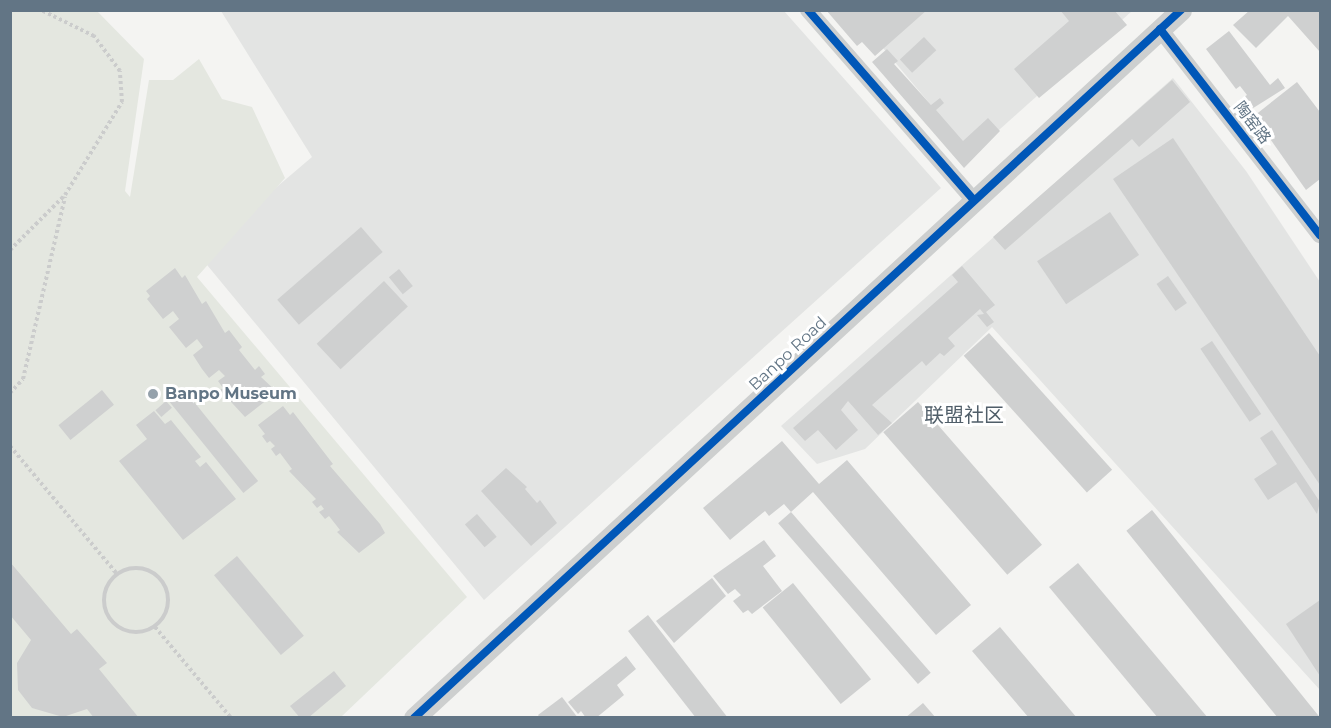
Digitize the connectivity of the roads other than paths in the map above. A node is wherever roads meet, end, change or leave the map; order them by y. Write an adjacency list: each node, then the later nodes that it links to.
1 (808, 10): 4 (street)
2 (1181, 10): 3 (street, Banpo Road)
3 (1160, 29): 4 (street, Banpo Road); 5 (street, 陶窑路)
4 (974, 200): 6 (street, Banpo Road)
5 (1320, 235)
6 (414, 717)

